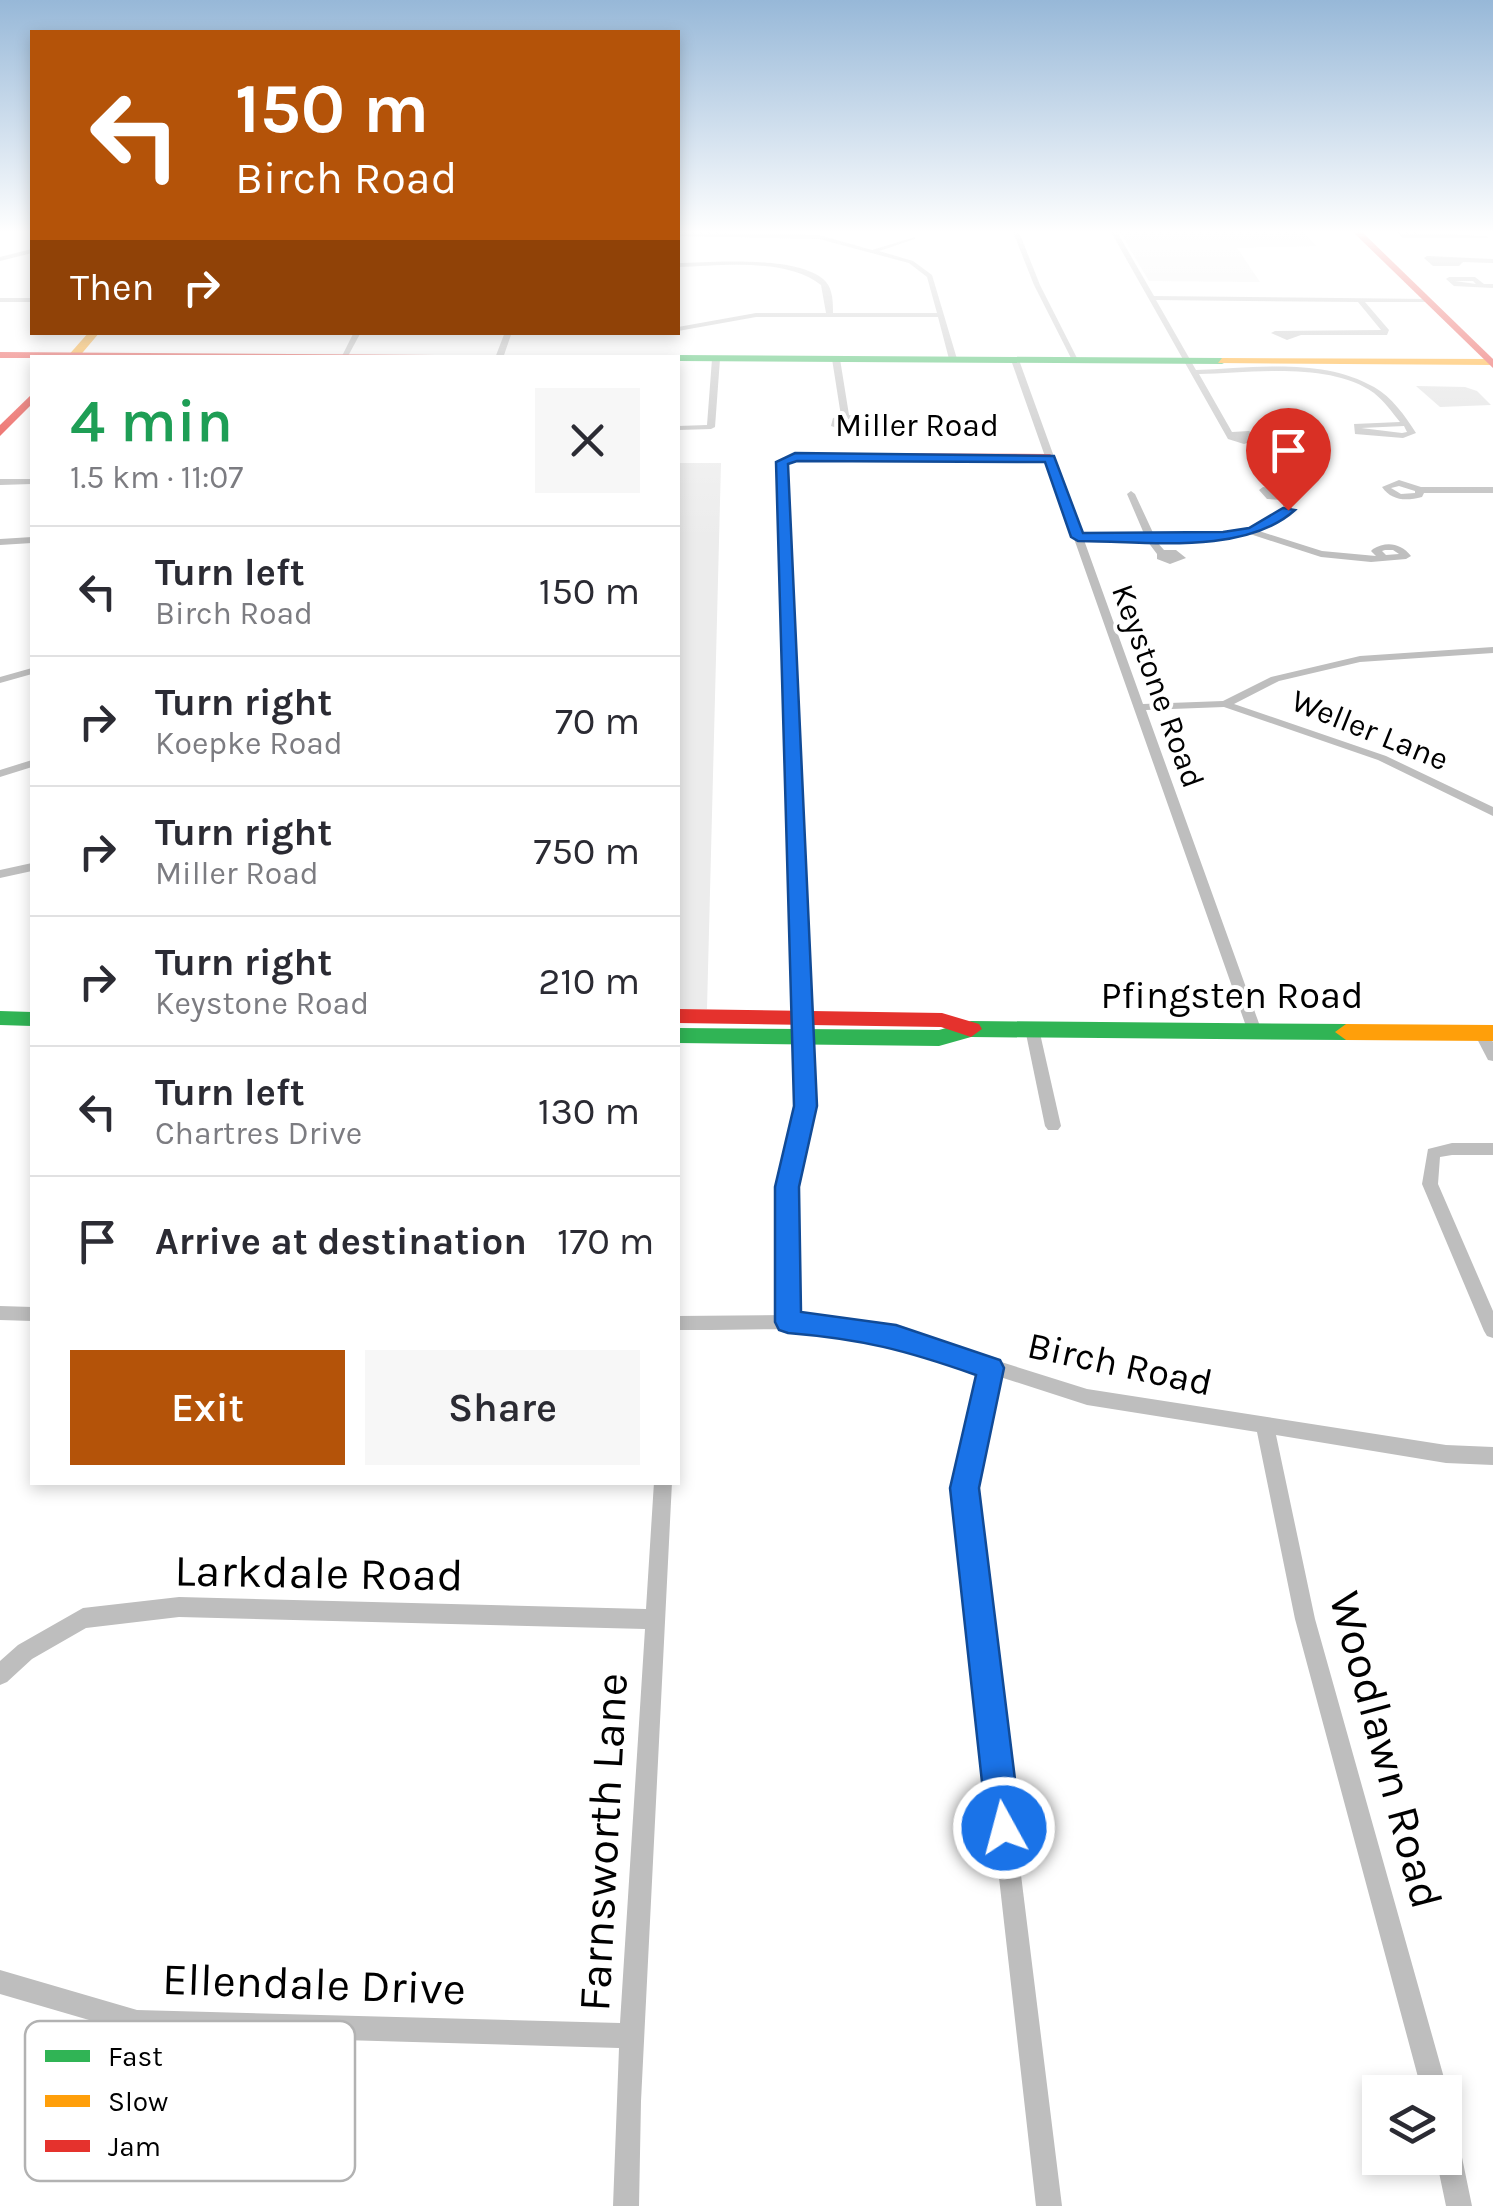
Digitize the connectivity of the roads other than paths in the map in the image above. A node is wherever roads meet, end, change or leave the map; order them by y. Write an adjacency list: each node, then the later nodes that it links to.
1 (92, 335): 7 (main road)
2 (946, 335): 12 (street)
3 (1063, 335): 14 (street)
4 (1174, 335): 16 (street)
5 (1463, 335): 15 (main road)
6 (0, 355): 8 (main road)
7 (74, 355)
8 (30, 356)
9 (680, 358): 10 (main road)
10 (716, 359): 11 (main road); 20 (street)
11 (836, 359): 12 (main road); 18 (street)
12 (953, 359): 13 (main road)
13 (1015, 360): 14 (main road); 23 (street, Keystone Road)
14 (1076, 360): 16 (main road)
15 (1492, 363): 16 (main road)
16 (1192, 366): 19 (street); 22 (street)
17 (30, 400): 21 (main road)
18 (845, 417)
19 (1405, 424): 19 (street)
20 (680, 428)
21 (0, 432)
22 (1232, 434)
23 (1050, 458): 31 (street, Keystone Road); 50 (main road, Miller Road)
24 (0, 482): 25 (street)
25 (30, 482)
26 (1420, 490): 27 (street)
27 (1493, 490)
28 (1131, 494): 32 (street)
29 (1287, 497): 30 (street)
30 (1253, 532): 32 (street); 36 (street)
31 (1078, 537): 32 (street); 41 (street, Keystone Road)
32 (1149, 537): 35 (street)
33 (30, 540): 34 (street)
34 (0, 542)
35 (1162, 552)
36 (1383, 557)
37 (1493, 650): 40 (street)
38 (30, 672): 39 (street)
39 (0, 680)
40 (1225, 704): 41 (street); 44 (street, Weller Lane)
41 (1139, 707): 52 (street, Keystone Road)
42 (30, 764): 43 (street)
43 (0, 774)
44 (1493, 812)
45 (30, 867): 46 (street)
46 (0, 874)
47 (680, 1016): 50 (main road, Pfingsten Road)
48 (0, 1018): 49 (main road)
49 (30, 1019)
50 (802, 1026): 51 (main road, Pfingsten Road); 54 (main road, Pfingsten Road); 60 (main road)
51 (1032, 1028): 52 (main road, Pfingsten Road); 56 (street)
52 (1254, 1030): 53 (main road, Pfingsten Road)
53 (1487, 1033): 55 (street)
54 (680, 1036)
55 (1493, 1056)
56 (1053, 1126)
57 (1493, 1149): 62 (street)
58 (0, 1313): 59 (street)
59 (30, 1314)
60 (788, 1322): 61 (street, Birch Road); 63 (street, Birch Road)
61 (680, 1324)
62 (1493, 1331)
63 (990, 1368): 64 (street, Birch Road); 76 (street)
64 (1265, 1427): 65 (street, Birch Road); 73 (street, Woodlawn Road)
65 (1493, 1456)
66 (663, 1485): 67 (street, Farnsworth Lane)
67 (656, 1619): 68 (street, Larkdale Road); 72 (street, Farnsworth Lane)
68 (0, 1675)
69 (0, 1982): 70 (street, Ellendale Drive)
70 (134, 2021)
71 (355, 2028): 72 (street, Ellendale Drive)
72 (632, 2036): 75 (street, Farnsworth Lane)
73 (1429, 2075)
74 (1453, 2175): 77 (street)
75 (626, 2206)
76 (1048, 2206)
77 (1459, 2206)

